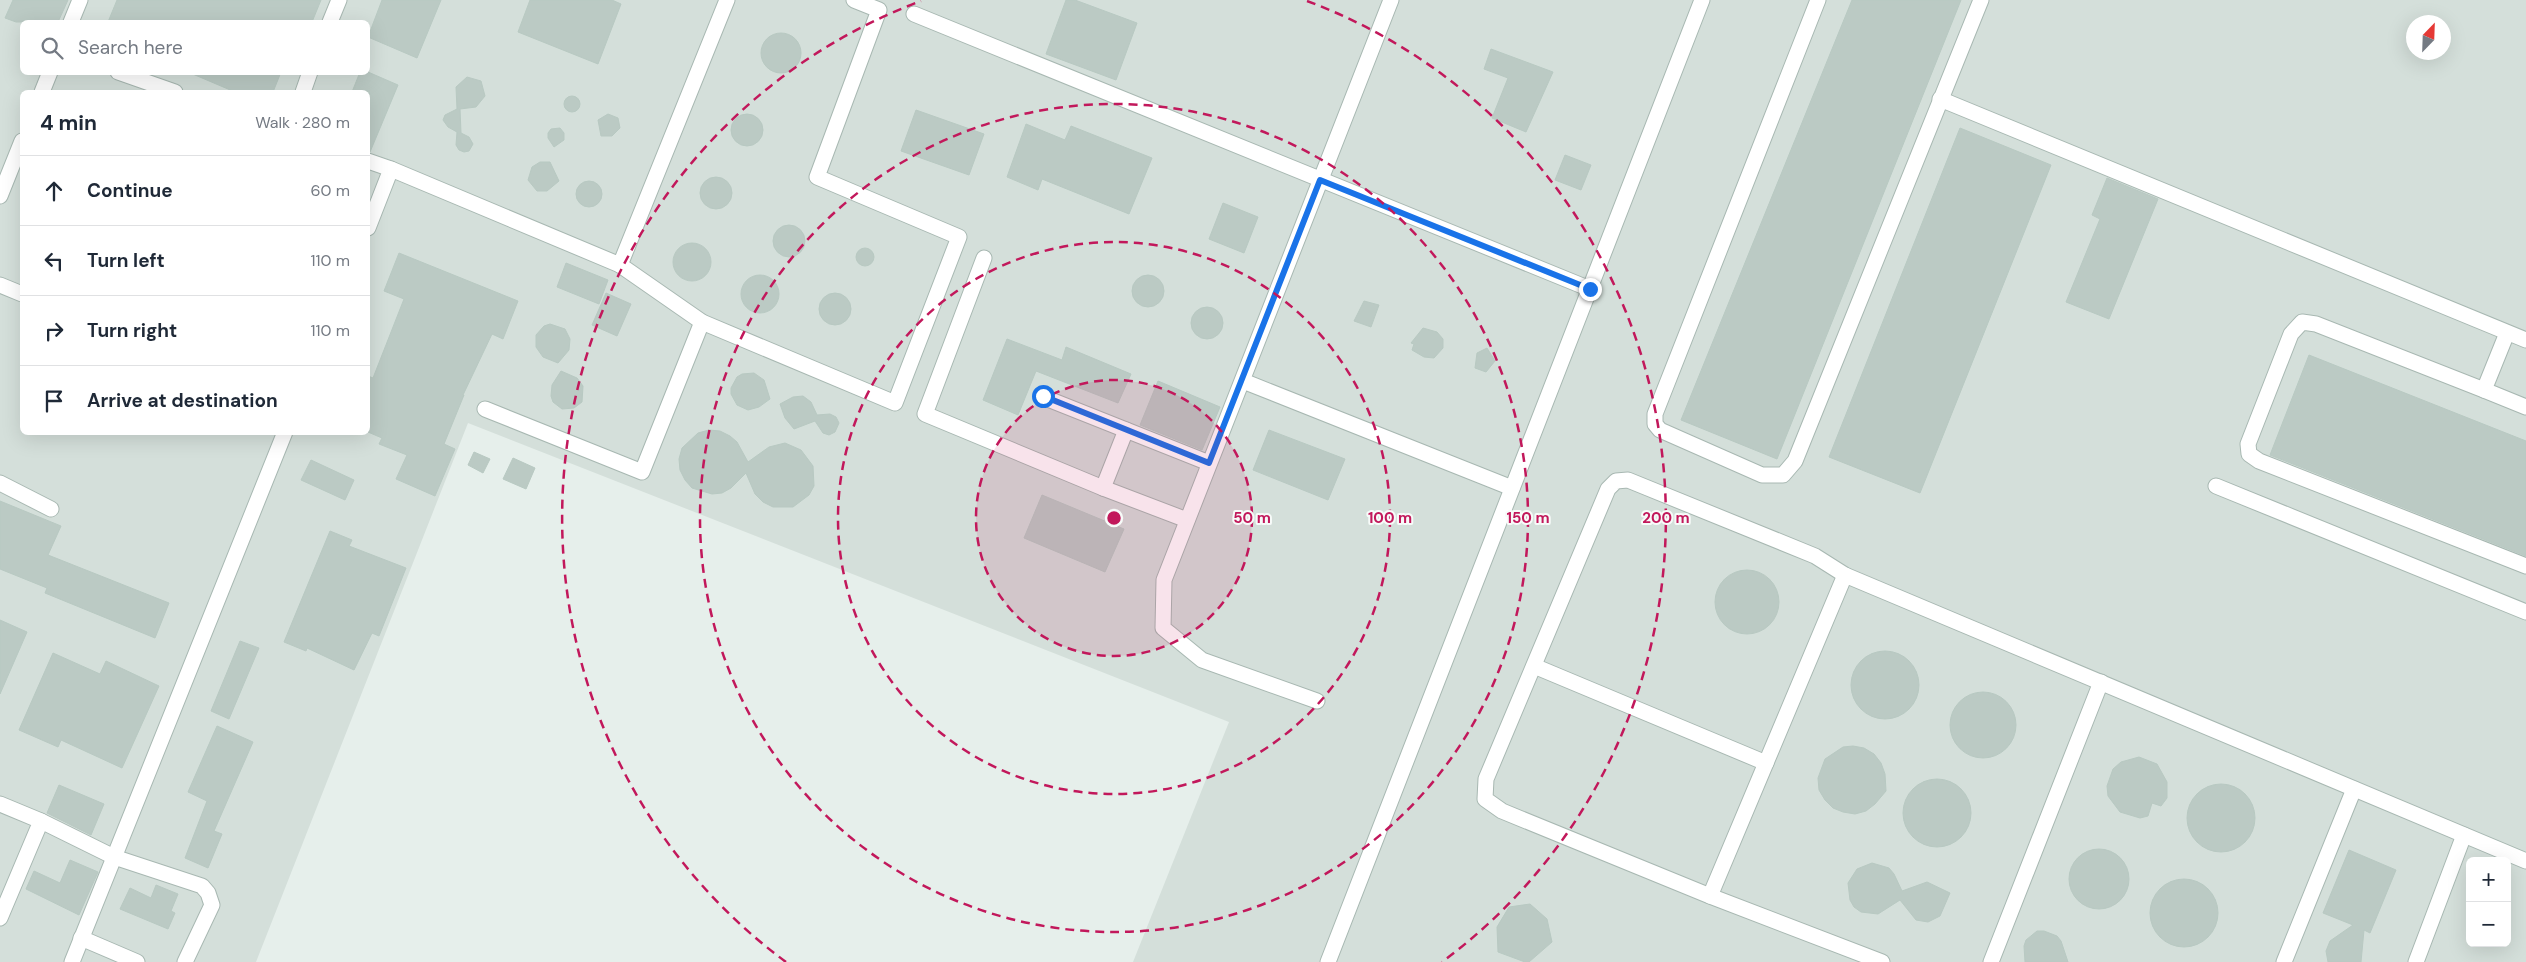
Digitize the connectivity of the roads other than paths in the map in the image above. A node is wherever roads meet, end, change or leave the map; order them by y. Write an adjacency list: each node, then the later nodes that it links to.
1 (80, 0): 10 (street)
2 (339, 0): 11 (street)
3 (727, 0): 26 (street)
4 (854, 0): 30 (street)
5 (1391, 0): 22 (street)
6 (1818, 0): 18 (street)
7 (1981, 0): 18 (street)
8 (1697, 2): 28 (street)
9 (914, 14): 22 (street)
10 (72, 20)
11 (331, 20)
12 (49, 75): 15 (street)
13 (126, 75): 16 (street)
14 (309, 75): 17 (street)
15 (43, 90)
16 (168, 90)
17 (304, 90)
18 (1940, 99): 31 (street)
19 (20, 145): 23 (street)
20 (370, 162): 21 (street)
21 (391, 169): 24 (street); 26 (street)
22 (1320, 180): 28 (street); 33 (street)
23 (0, 196)
24 (370, 223)
25 (984, 258): 43 (street)
26 (620, 265): 30 (street)
27 (0, 285): 29 (street)
28 (1590, 289): 44 (street)
29 (20, 293)
30 (702, 322): 37 (street)
31 (2507, 332): 32 (street); 34 (street)
32 (2526, 340)
33 (1243, 381): 40 (street); 44 (street)
34 (2484, 390): 36 (street); 47 (street)
35 (1043, 396): 38 (street)
36 (2526, 407)
37 (485, 409)
38 (1126, 430): 40 (street); 43 (street)
39 (284, 435): 58 (street)
40 (1209, 463): 46 (street)
41 (0, 483): 45 (street)
42 (2216, 486): 49 (street)
43 (1103, 488): 46 (street)
44 (1512, 488): 66 (street)
45 (51, 509)
46 (1187, 520): 52 (street)
47 (2526, 566)
48 (1845, 575): 50 (street); 51 (street); 53 (street)
49 (2526, 612)
50 (1534, 666): 53 (street); 60 (street)
51 (2101, 682): 54 (street); 68 (street)
52 (1316, 701)
53 (1766, 763): 60 (street)
54 (2354, 789): 57 (street); 69 (street)
55 (0, 804): 56 (street)
56 (41, 821): 58 (street); 61 (street)
57 (2464, 835): 59 (street); 70 (street)
58 (114, 858): 62 (street); 65 (street)
59 (2526, 861)
60 (1710, 896): 67 (street)
61 (0, 918)
62 (82, 938): 63 (street); 64 (street)
63 (72, 962)
64 (137, 962)
65 (185, 962)
66 (1328, 962)
67 (1882, 962)
68 (1991, 962)
69 (2284, 962)
70 (2416, 962)

